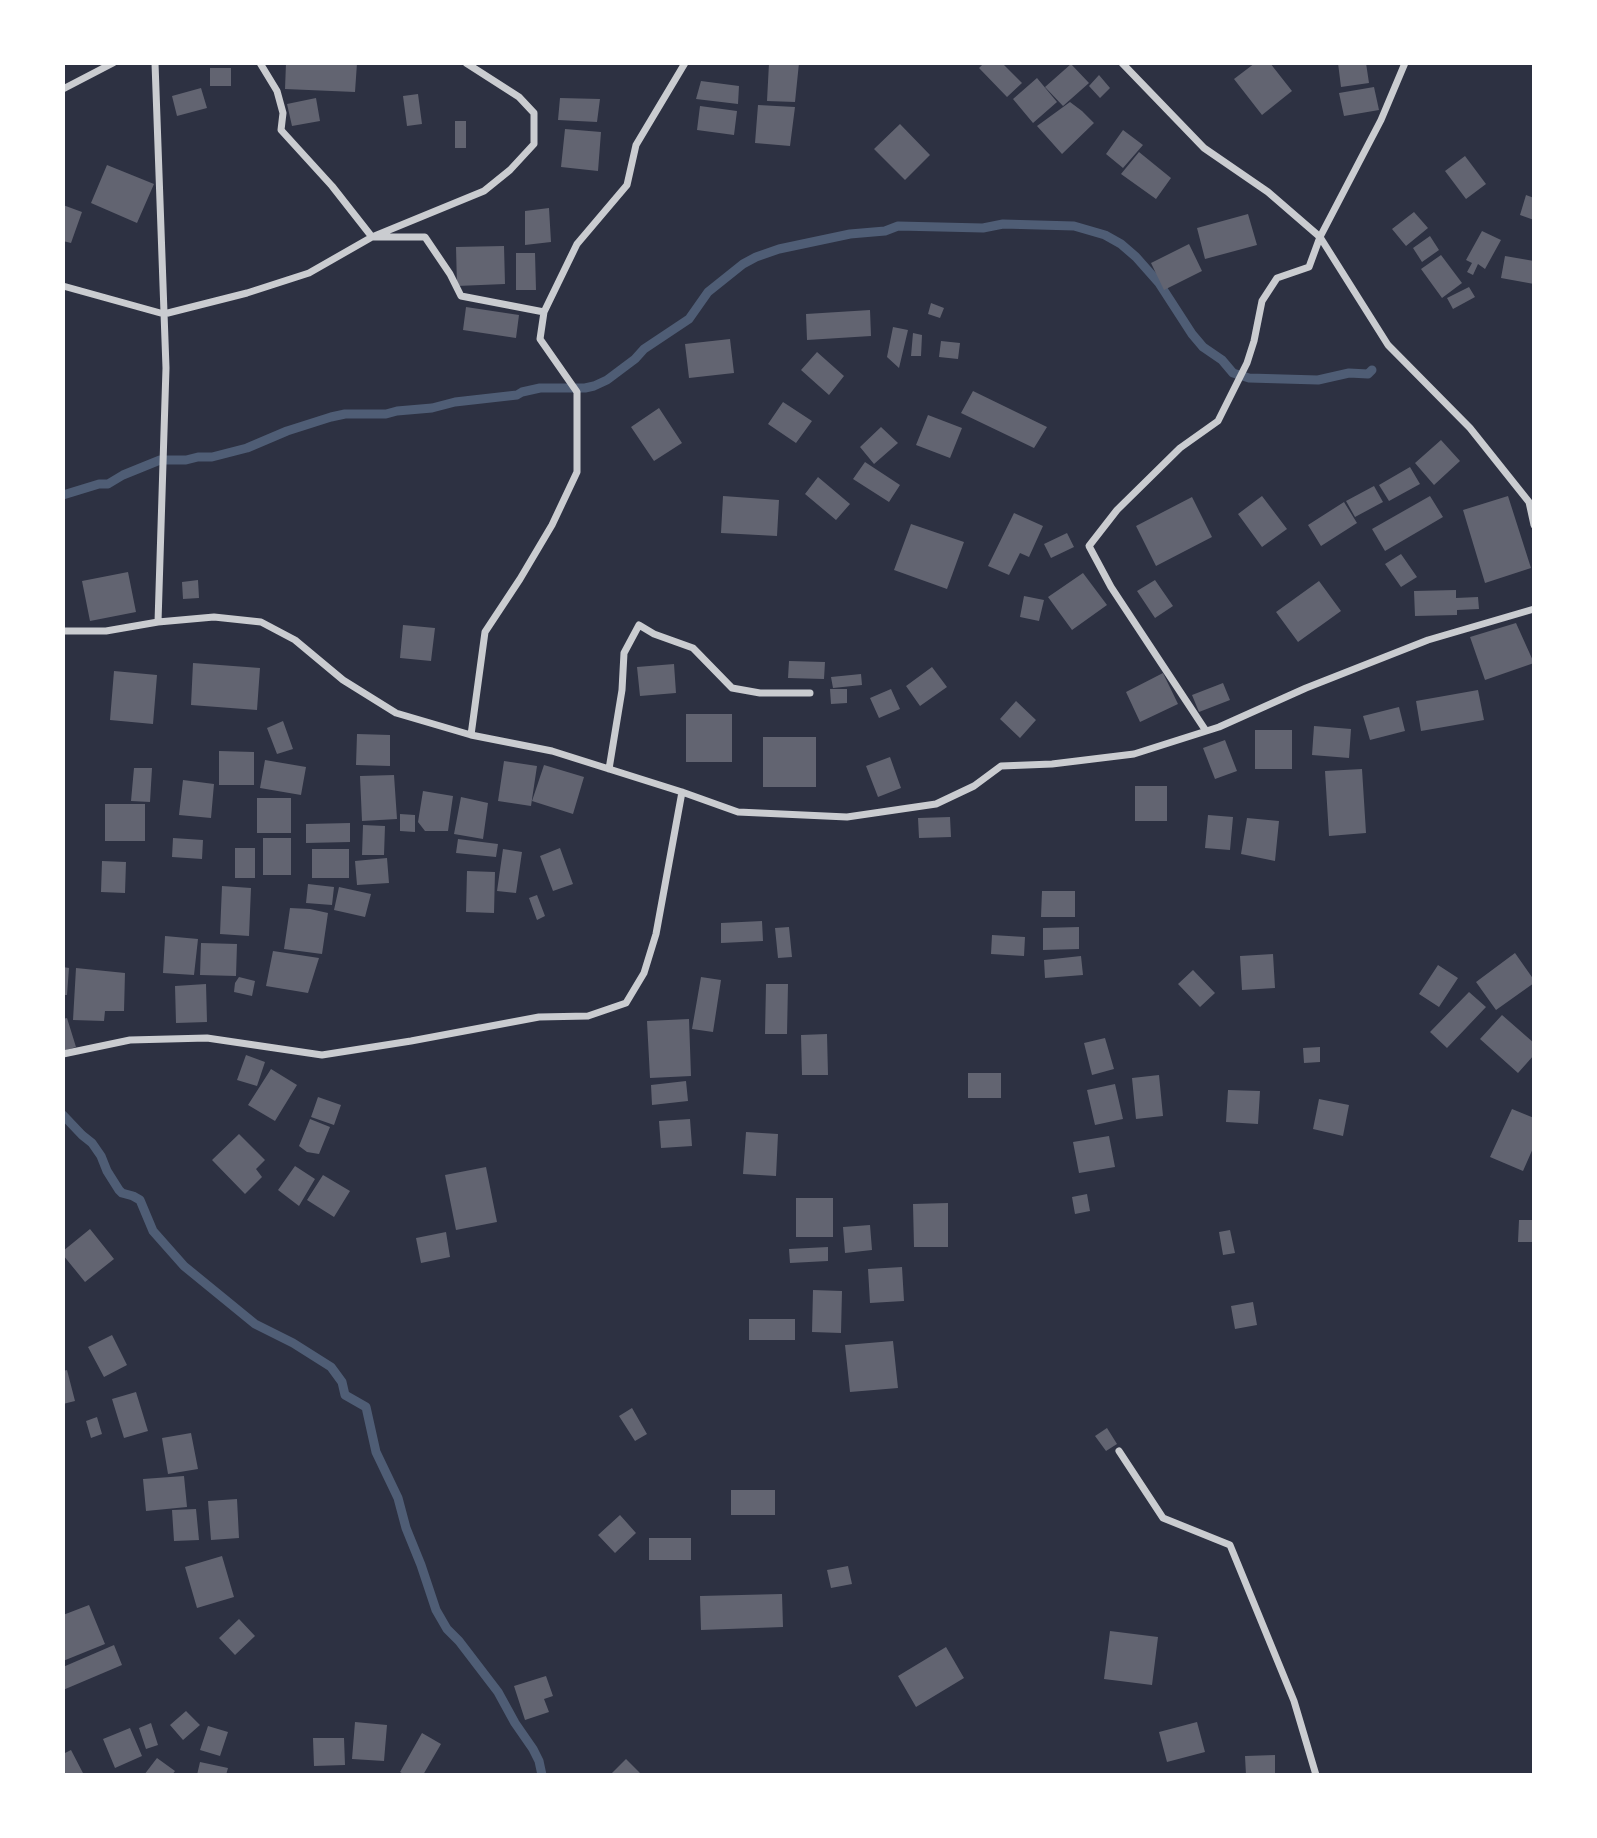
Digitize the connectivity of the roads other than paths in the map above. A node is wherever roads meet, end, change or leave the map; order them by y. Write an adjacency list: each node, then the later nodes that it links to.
1 (113, 63): 8 (street)
2 (155, 63): 13 (street)
3 (260, 63): 9 (street)
4 (466, 63): 9 (street)
5 (685, 63): 12 (street)
6 (1122, 63): 10 (street)
7 (1405, 63): 10 (street)
8 (63, 89)
9 (372, 237): 12 (street); 13 (street)
10 (1320, 237): 14 (street); 19 (street)
11 (63, 286): 13 (street)
12 (544, 312): 20 (street)
13 (164, 314): 16 (street)
14 (1534, 525)
15 (1534, 609): 19 (street)
16 (158, 622): 17 (street); 20 (street)
17 (63, 631)
18 (810, 693): 21 (street)
19 (1206, 731): 22 (street)
20 (471, 735): 21 (street)
21 (609, 769): 22 (street)
22 (682, 792): 23 (street)
23 (63, 1054)
24 (1119, 1451): 25 (street)
25 (1316, 1775)

